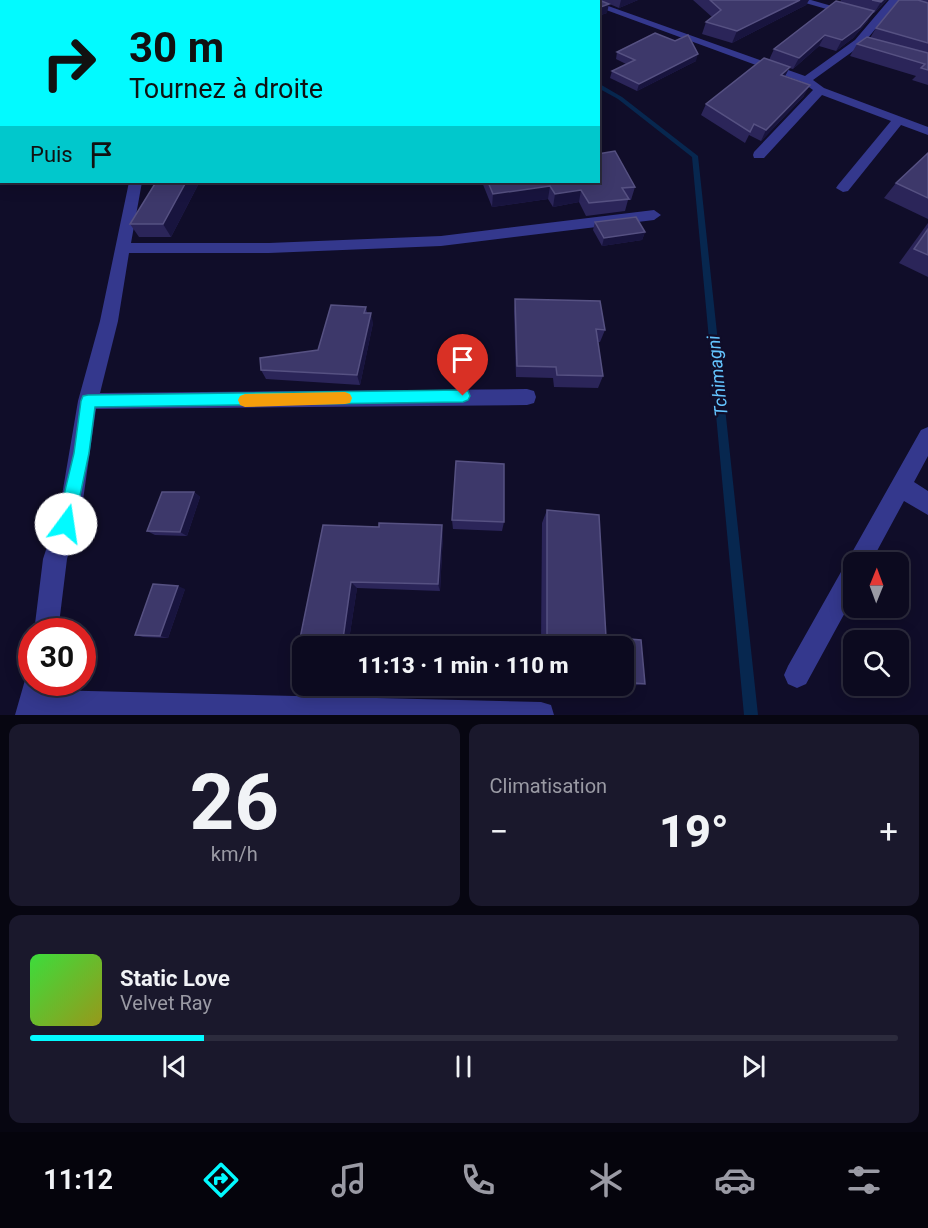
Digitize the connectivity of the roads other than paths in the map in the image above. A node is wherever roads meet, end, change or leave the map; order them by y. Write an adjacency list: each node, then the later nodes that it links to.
1 (800, 0): 4 (street)
2 (896, 2): 5 (street)
3 (600, 5): 5 (street)
4 (856, 14)
5 (806, 80): 6 (street)
6 (820, 90): 7 (street); 9 (street)
7 (899, 120): 8 (street); 11 (street)
8 (928, 131)
9 (759, 155)
10 (135, 183): 13 (street)
11 (843, 188)
12 (654, 214): 13 (street)
13 (121, 248): 15 (street)
14 (527, 397): 15 (street)
15 (88, 401): 21 (street)
16 (928, 436): 17 (street)
17 (901, 486): 18 (street); 19 (street)
18 (928, 504)
19 (865, 552)
20 (843, 592): 22 (street)
21 (48, 618)
22 (797, 675)
23 (32, 700): 24 (street)
24 (248, 711): 25 (street)
25 (542, 715)

